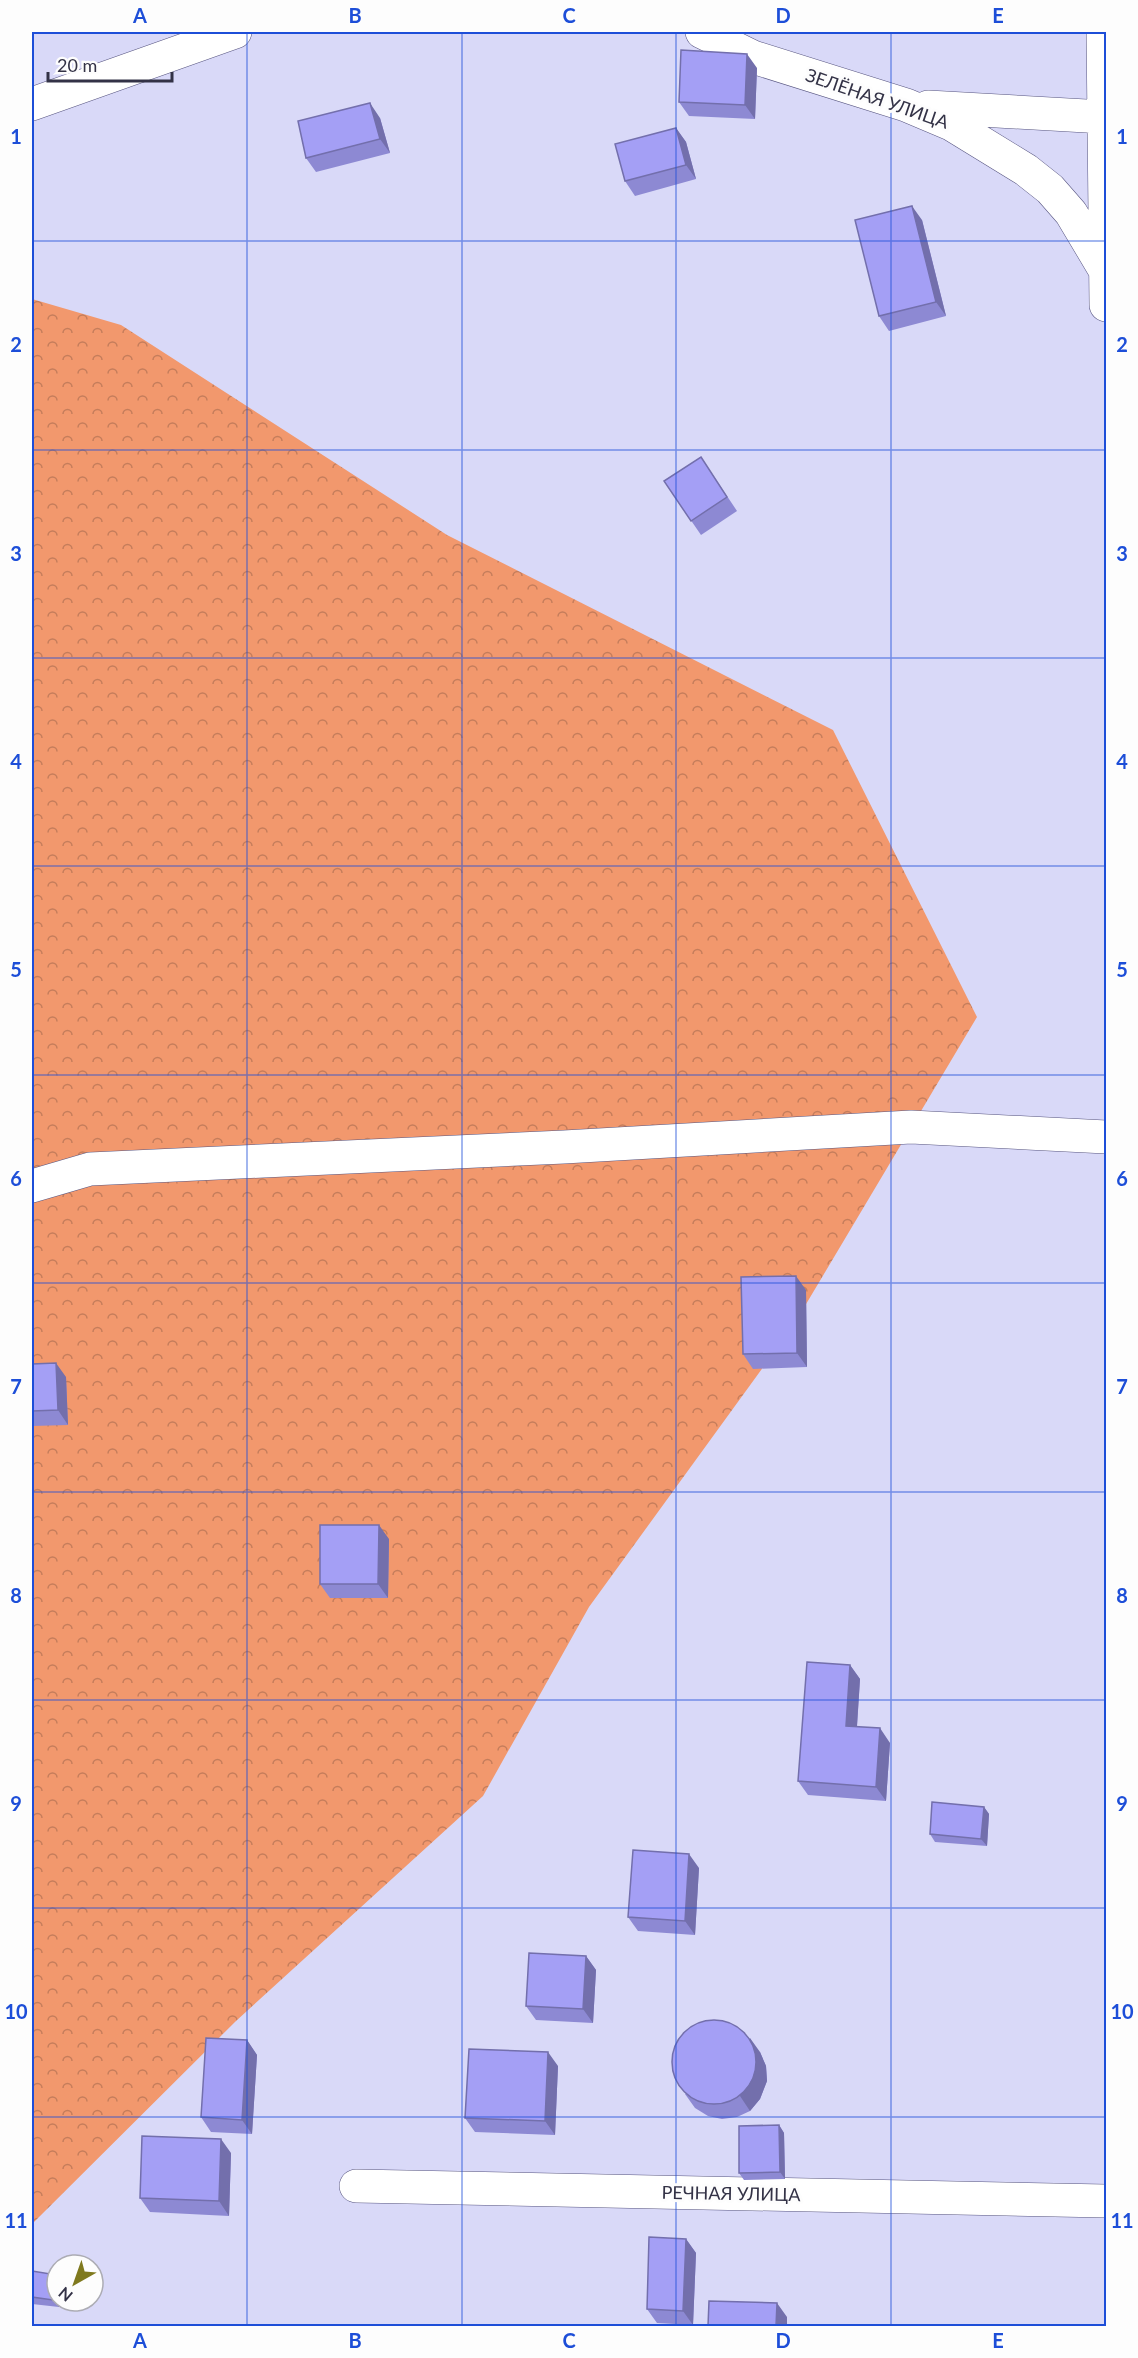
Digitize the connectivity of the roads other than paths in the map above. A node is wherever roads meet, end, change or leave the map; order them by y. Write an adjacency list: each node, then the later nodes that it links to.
1 (235, 32): 4 (street)
2 (702, 32): 5 (street, ЗЕЛЁНАЯ УЛИЦА)
3 (1103, 32): 6 (street)
4 (32, 104)
5 (906, 105): 6 (street); 7 (street, ЗЕЛЁНАЯ УЛИЦА)
6 (1104, 117): 7 (street)
7 (1105, 270): 8 (street)
8 (1107, 305)
9 (1107, 1137): 10 (street)
10 (32, 1186)
11 (356, 2186): 12 (street, РЕЧНАЯ УЛИЦА)
12 (1107, 2201)

